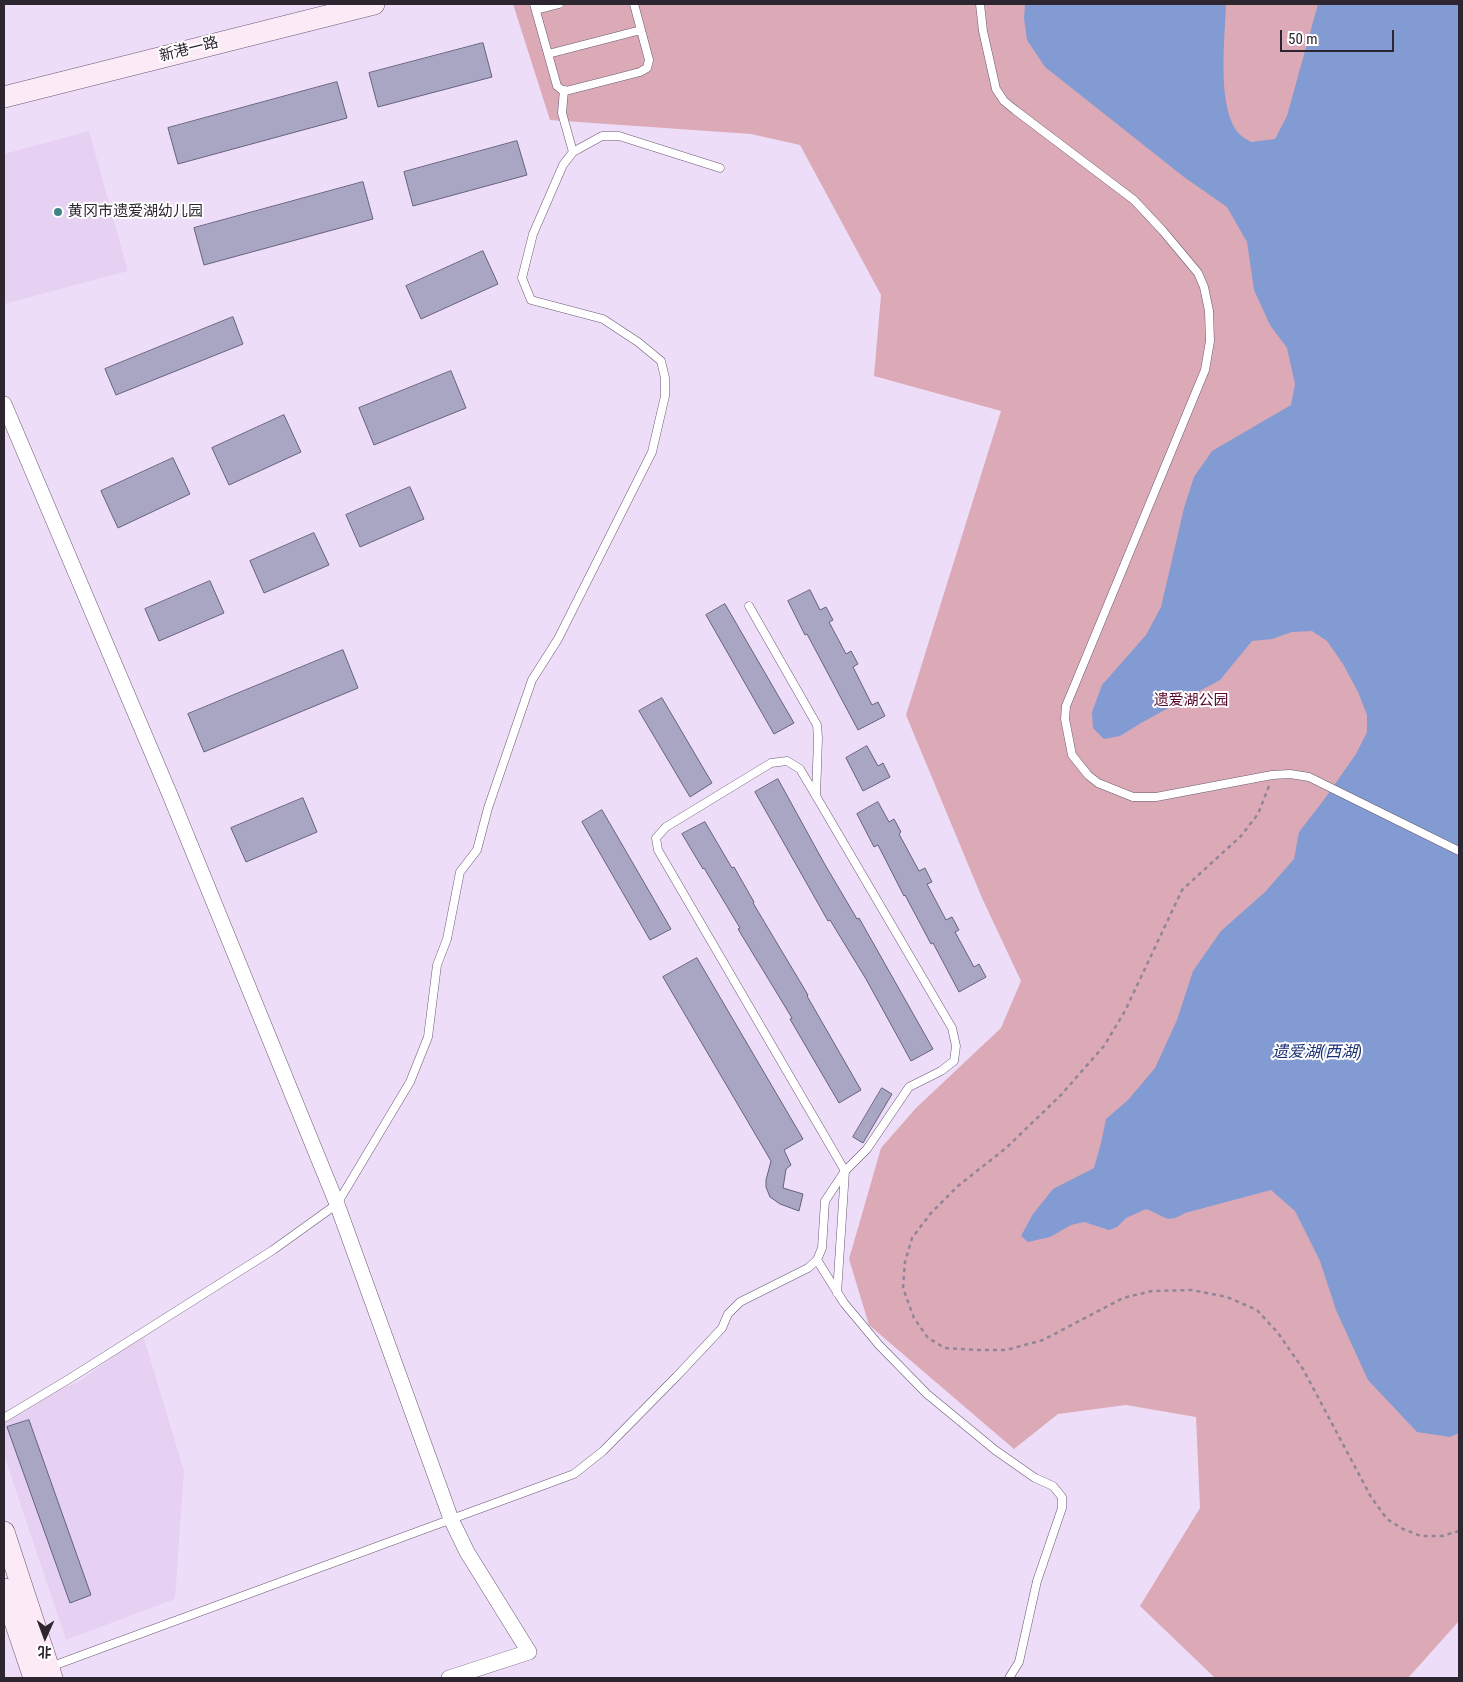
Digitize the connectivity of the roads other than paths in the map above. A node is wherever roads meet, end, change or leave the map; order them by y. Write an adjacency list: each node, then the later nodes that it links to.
1 (374, 4): 9 (main road, 新港一路)
2 (559, 4): 5 (lane)
3 (634, 4): 6 (lane)
4 (980, 4): 15 (lane)
5 (535, 7): 7 (lane)
6 (641, 30): 7 (lane); 8 (lane)
7 (548, 54): 8 (lane)
8 (564, 90): 10 (lane)
9 (4, 97)
10 (574, 152): 11 (lane); 17 (lane)
11 (720, 168)
12 (4, 404): 17 (street)
13 (749, 606): 14 (lane)
14 (816, 796): 16 (lane); 16 (lane)
15 (1459, 850)
16 (845, 1171): 18 (lane); 19 (lane)
17 (337, 1204): 20 (lane); 21 (street)
18 (817, 1260): 19 (lane); 21 (lane)
19 (838, 1293): 26 (lane)
20 (4, 1418)
21 (451, 1519): 24 (lane); 25 (street)
22 (4, 1532): 24 (main road)
23 (4, 1589): 24 (main road)
24 (45, 1675)
25 (449, 1678)
26 (1008, 1678)

